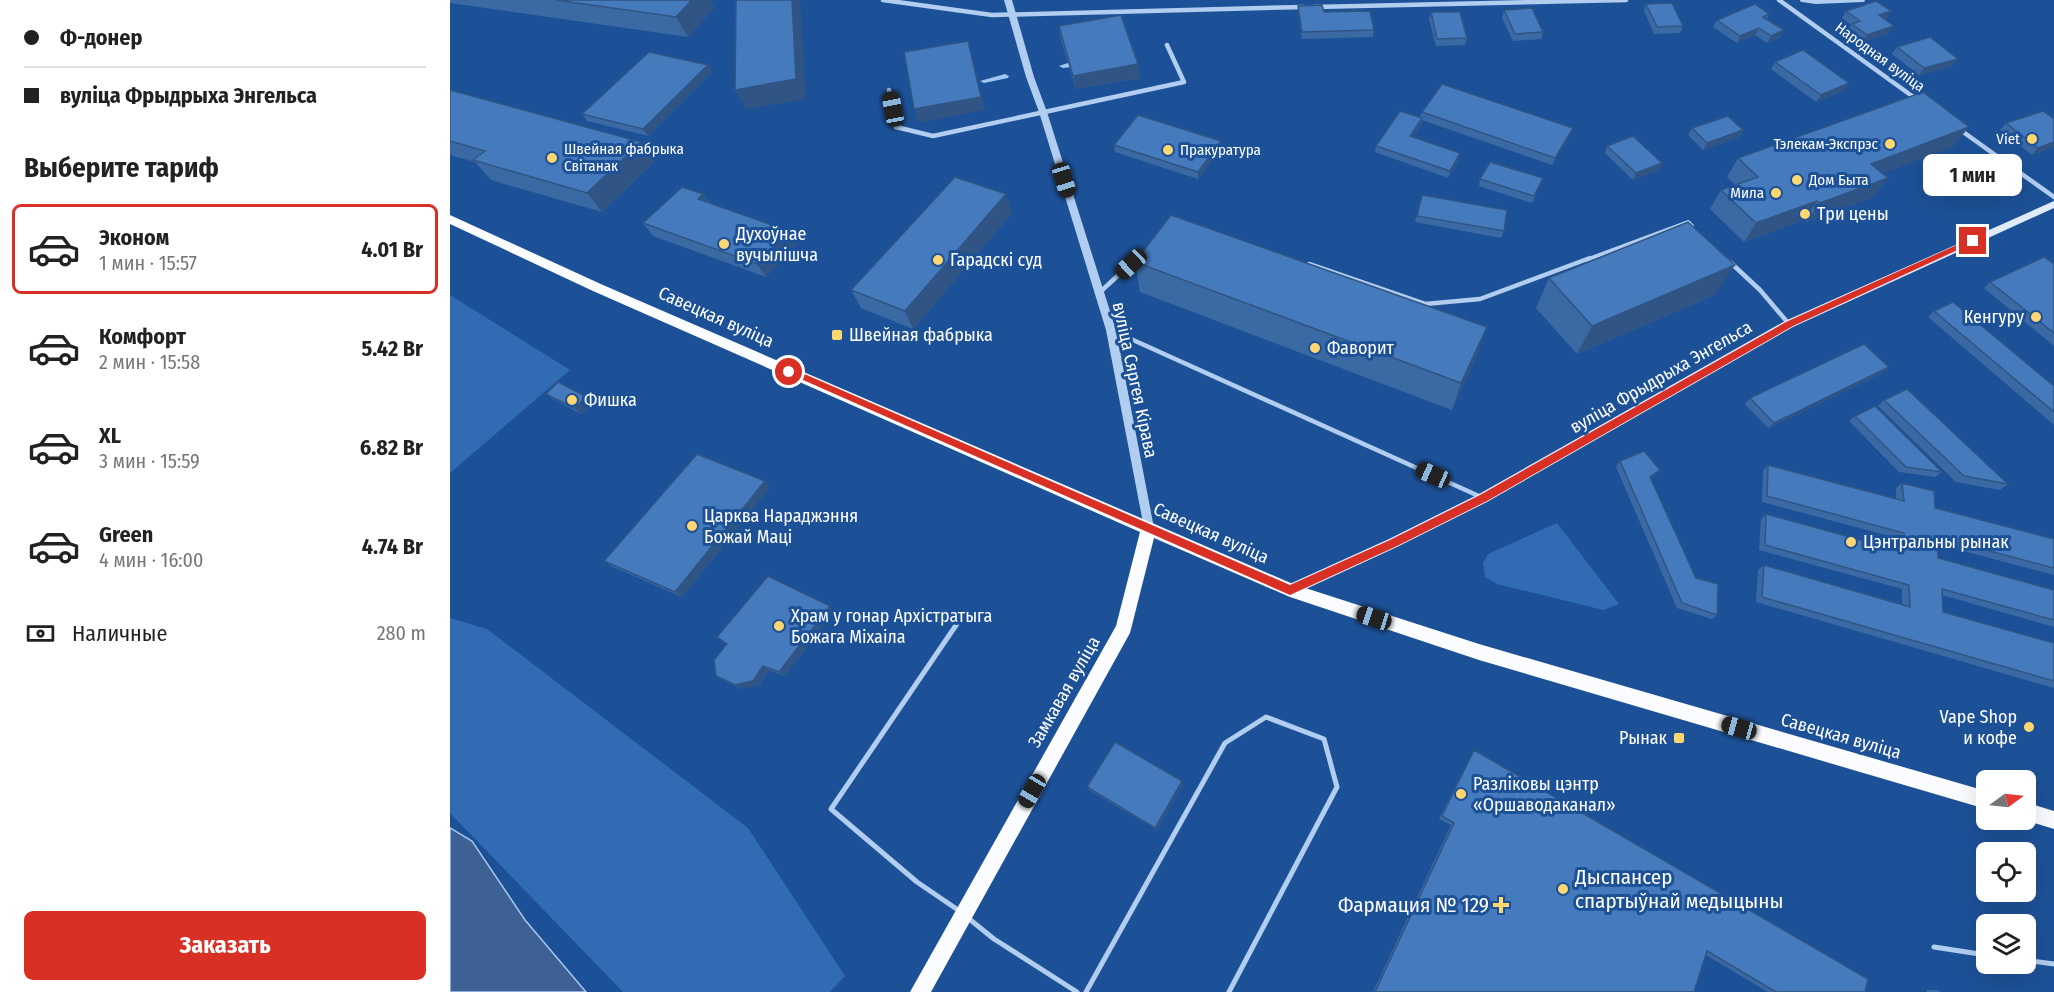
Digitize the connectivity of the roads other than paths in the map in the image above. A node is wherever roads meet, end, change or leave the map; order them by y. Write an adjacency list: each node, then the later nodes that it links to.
1 (883, 0): 7 (street)
2 (1008, 0): 7 (street, вуліца Сяргея Кірава)
3 (1626, 0): 7 (street)
4 (1779, 0): 10 (street, Народная вуліца)
5 (1802, 0): 6 (lane)
6 (1863, 0)
7 (1011, 14): 11 (street, вуліца Сяргея Кірава)
8 (1167, 45): 11 (street)
9 (889, 90): 11 (street)
10 (1921, 102)
11 (1043, 112): 20 (street, вуліца Сяргея Кірава)
12 (1949, 122): 13 (street)
13 (2054, 197)
14 (2054, 204): 21 (main road, вуліца Фрыдрыха Энгельса)
15 (450, 219): 24 (main road, Савецкая вуліца)
16 (1696, 229): 19 (lane)
17 (1147, 249): 20 (lane)
18 (1728, 260): 21 (lane)
19 (1302, 262)
20 (1099, 293): 22 (street, вуліца Сяргея Кірава)
21 (1790, 324): 23 (main road, вуліца Фрыдрыха Энгельса)
22 (1111, 330): 23 (lane); 24 (street, вуліца Сяргея Кірава)
23 (1483, 498): 25 (main road, вуліца Фрыдрыха Энгельса)
24 (1149, 528): 25 (main road, Савецкая вуліца); 30 (main road, Замкавая вуліца)
25 (1290, 590): 27 (main road, Савецкая вуліца)
26 (965, 612): 30 (lane)
27 (1976, 797)
28 (2036, 814): 29 (main road)
29 (2054, 820)
30 (962, 913): 35 (main road, Замкавая вуліца); 36 (lane)
31 (1935, 947): 32 (lane)
32 (1976, 953)
33 (2036, 962): 34 (lane)
34 (2054, 964)
35 (920, 992)
36 (1077, 992)
37 (1086, 992): 38 (lane)
38 (1229, 992)

